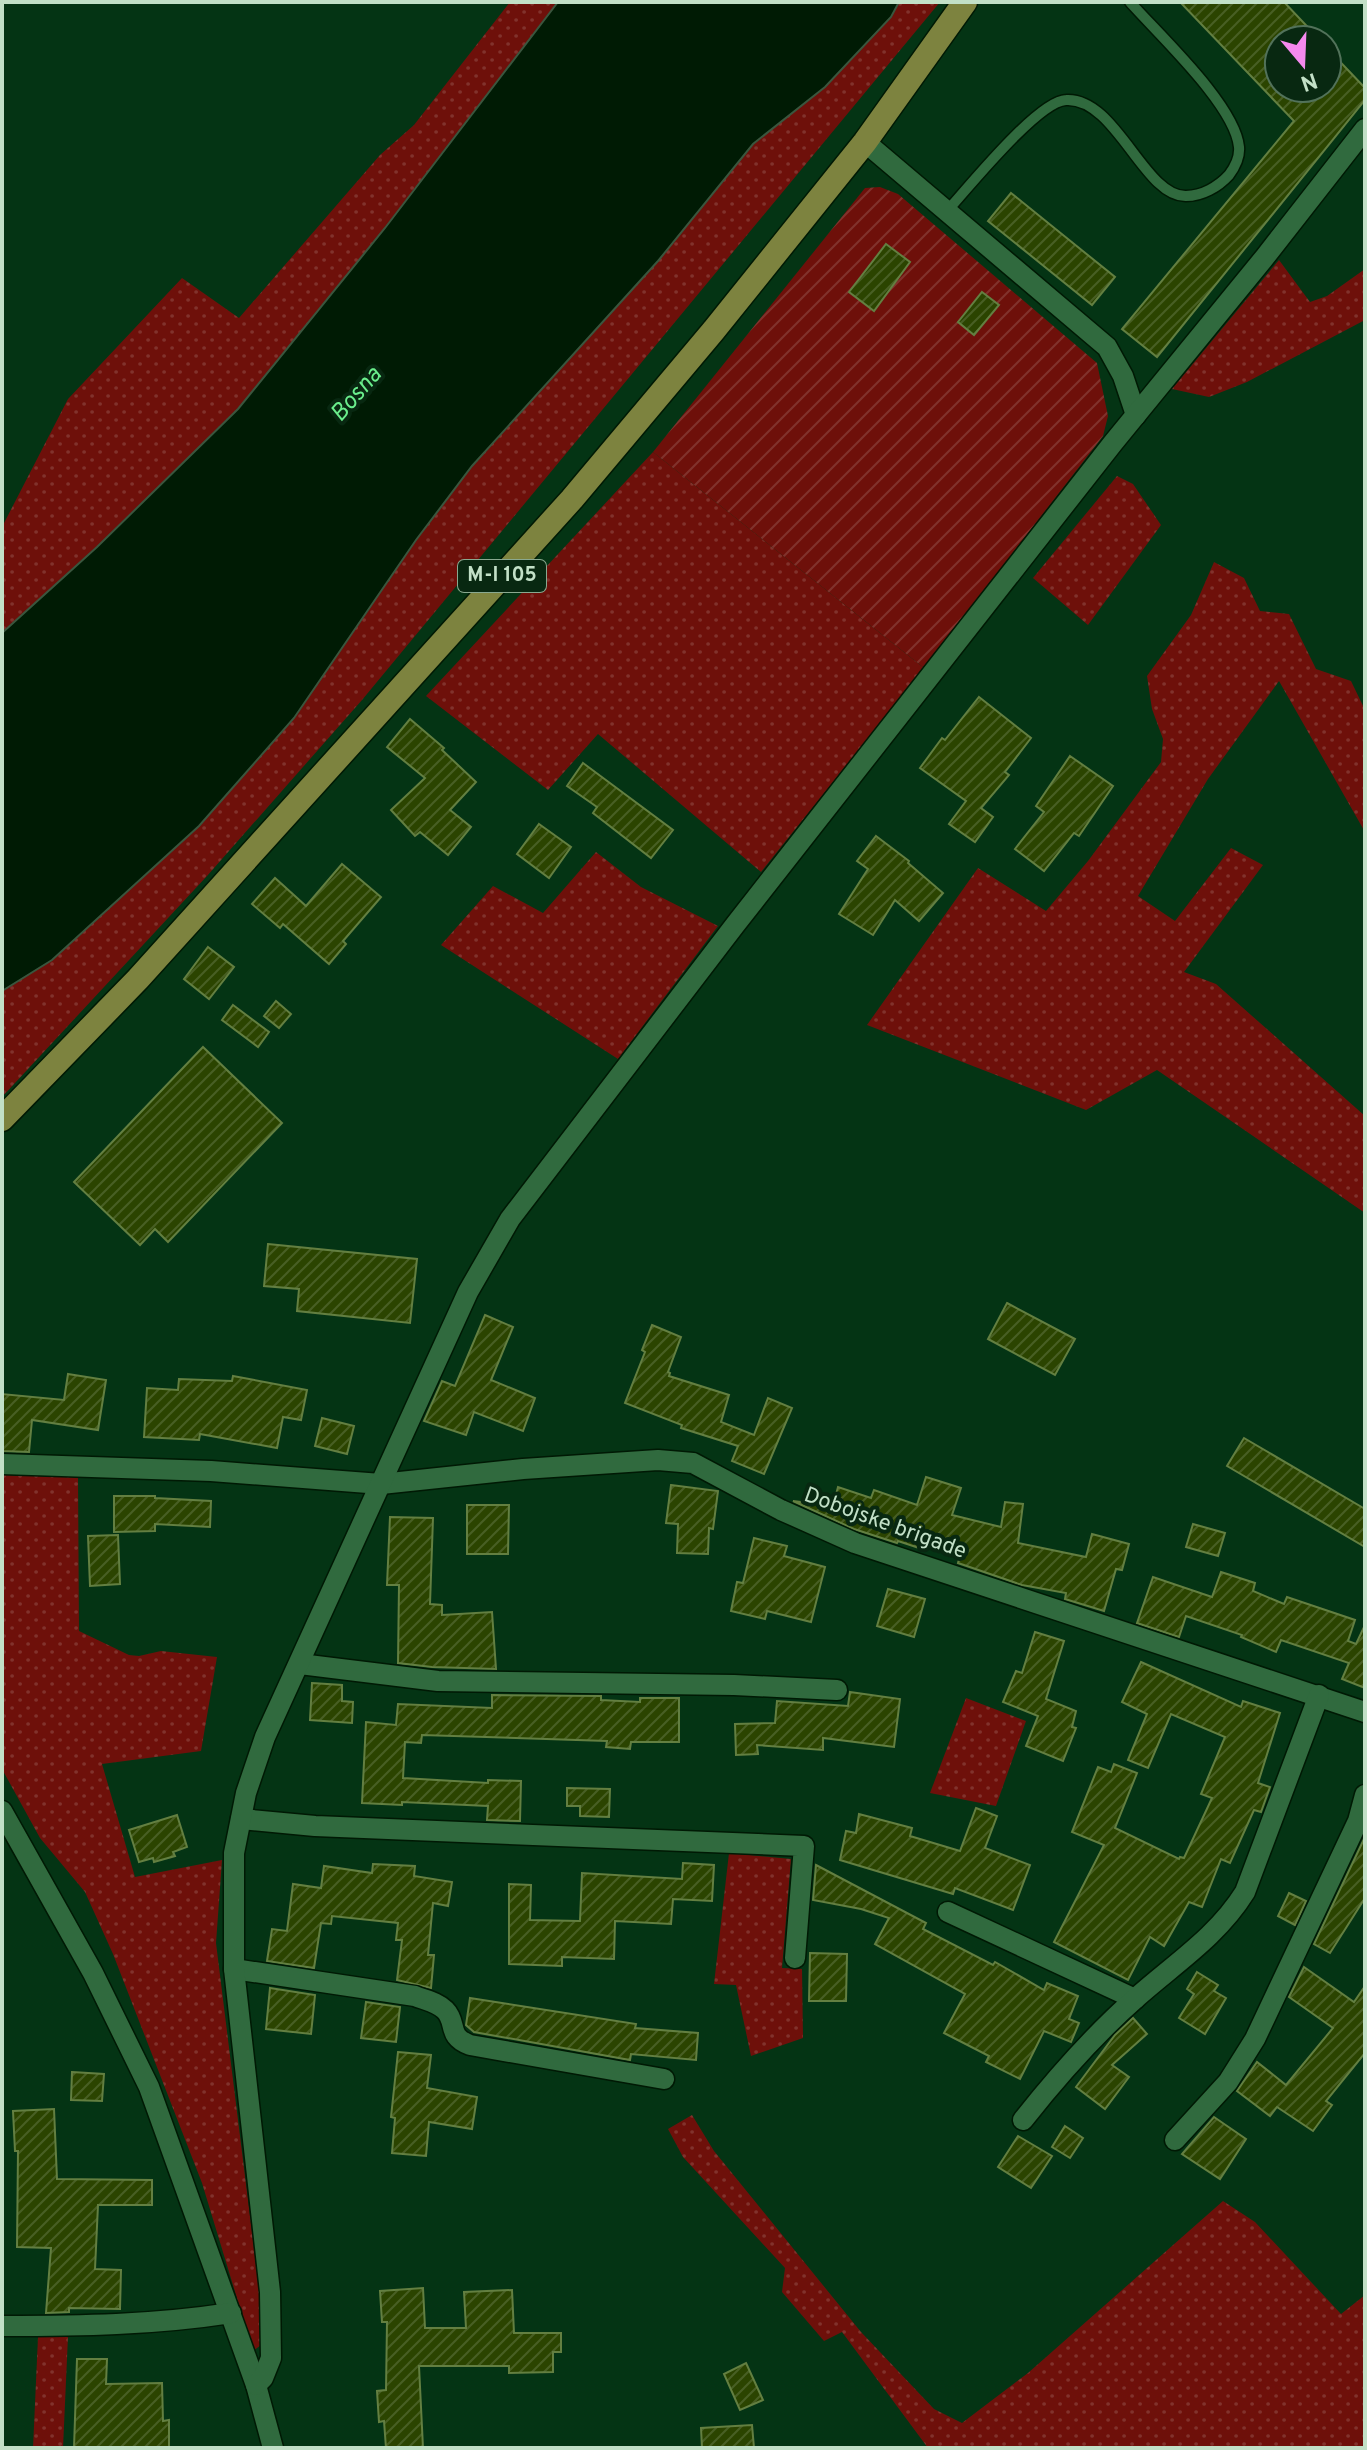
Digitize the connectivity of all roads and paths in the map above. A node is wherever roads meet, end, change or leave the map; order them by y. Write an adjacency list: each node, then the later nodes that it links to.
1 (965, 2): 4 (main road, M-I 105)
2 (1130, 2): 5 (lane)
3 (1365, 129): 6 (street)
4 (865, 142): 5 (street); 7 (main road, M-I 105)
5 (947, 211): 6 (street)
6 (1136, 415): 9 (street)
7 (2, 1119)
8 (2, 1464): 9 (street, Dobojske brigade)
9 (381, 1484): 10 (street); 12 (street, Dobojske brigade)
10 (300, 1664): 11 (street); 16 (street)
11 (837, 1690)
12 (1319, 1695): 13 (street, Dobojske brigade); 20 (street)
13 (1365, 1712)
14 (1365, 1795): 23 (street)
15 (2, 1811): 24 (street)
16 (241, 1819): 18 (street); 19 (street)
17 (948, 1912): 20 (street)
18 (795, 1958)
19 (234, 1969): 21 (street); 26 (street)
20 (1135, 1999): 22 (street)
21 (664, 2079)
22 (1023, 2120)
23 (1175, 2140)
24 (231, 2313): 25 (street); 26 (street)
25 (2, 2326)
26 (256, 2385): 27 (street)
27 (273, 2448)

